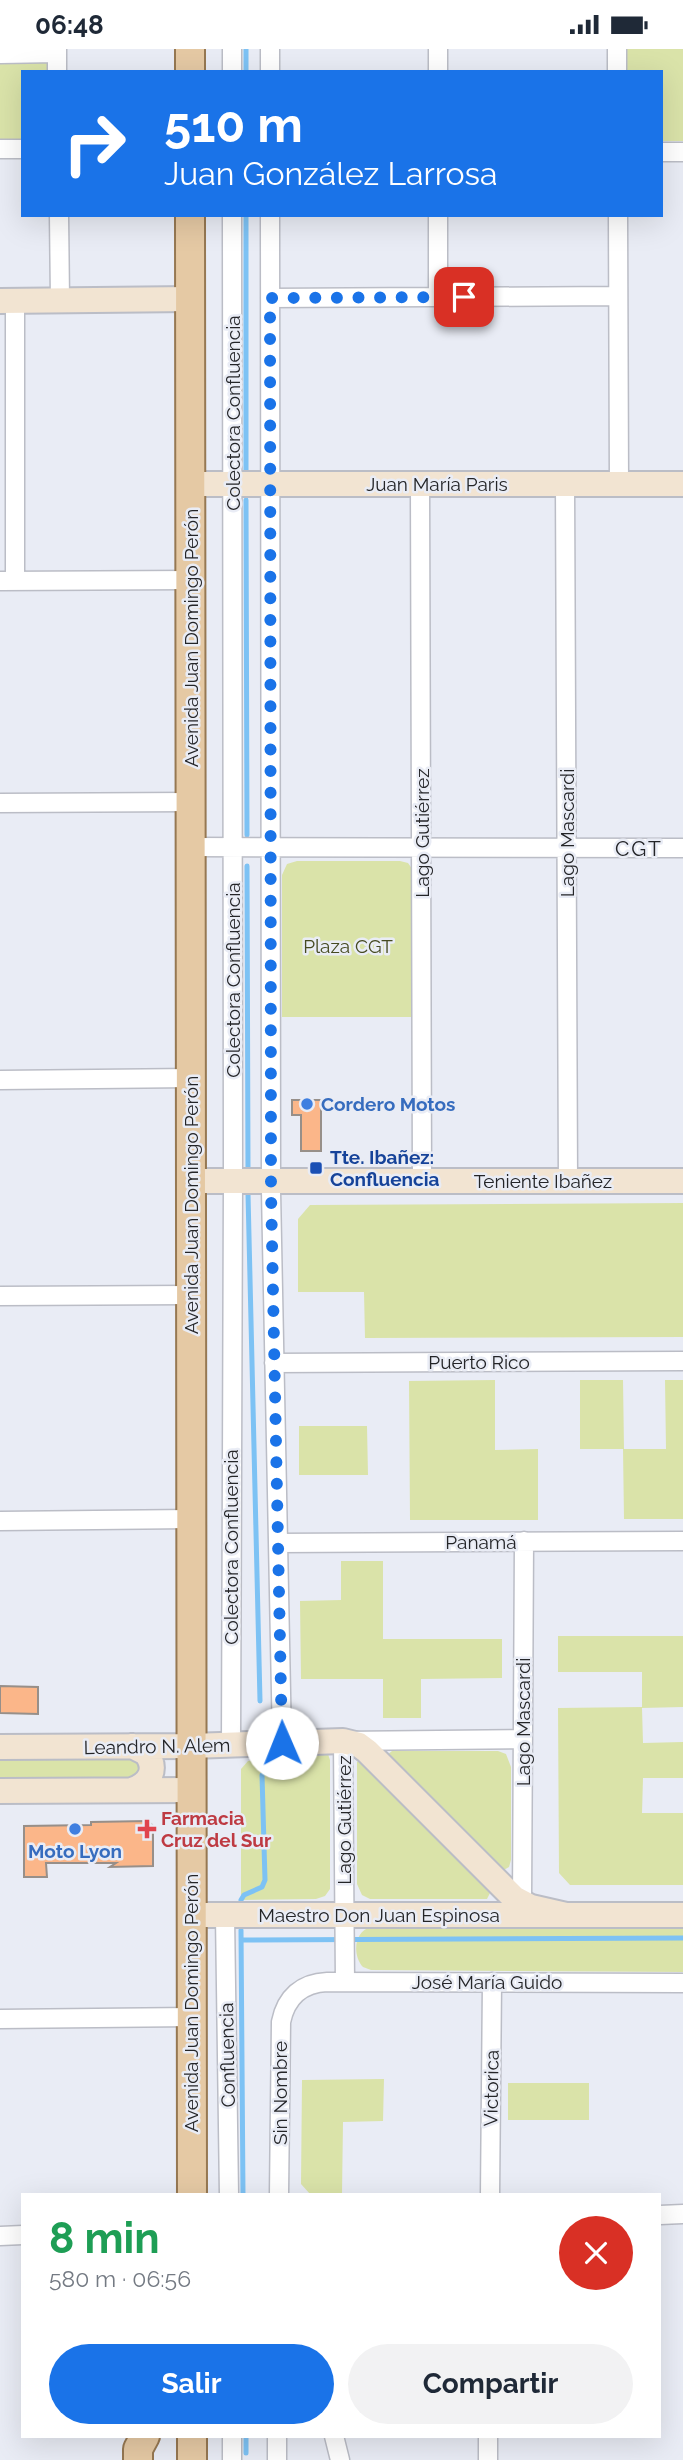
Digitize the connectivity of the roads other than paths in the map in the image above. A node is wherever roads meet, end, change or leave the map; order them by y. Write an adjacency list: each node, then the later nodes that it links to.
1 (190, 49): 9 (main road)
2 (232, 49): 10 (street)
3 (270, 49): 11 (street)
4 (438, 49): 12 (street)
5 (617, 49): 13 (street)
6 (57, 51): 7 (street); 8 (street)
7 (0, 54)
8 (57, 70)
9 (190, 70)
10 (232, 70)
11 (270, 70)
12 (438, 70)
13 (617, 70)
14 (0, 149): 15 (street)
15 (21, 149)
16 (663, 152): 17 (street)
17 (683, 152)
18 (59, 217): 28 (street)
19 (190, 217): 27 (main road, Avenida Juan Domingo Perón)
20 (232, 217): 31 (street, Colectora Confluencia)
21 (270, 217): 26 (street)
22 (438, 217): 25 (street)
23 (618, 217): 24 (street)
24 (618, 296): 25 (street); 35 (street)
25 (438, 297): 26 (street)
26 (270, 298): 32 (street)
27 (190, 299): 28 (main road); 30 (main road, Avenida Juan Domingo Perón)
28 (60, 300): 29 (main road)
29 (8, 301): 38 (street)
30 (191, 484): 31 (main road, Juan María Paris); 37 (main road, Avenida Juan Domingo Perón)
31 (233, 484): 32 (main road, Juan María Paris); 42 (street, Colectora Confluencia)
32 (270, 484): 33 (main road, Juan María Paris); 43 (street)
33 (420, 484): 34 (main road, Juan María Paris); 44 (street, Lago Gutiérrez)
34 (565, 484): 35 (main road, Juan María Paris); 45 (street, Lago Mascardi)
35 (619, 484): 36 (main road, Juan María Paris)
36 (683, 484)
37 (191, 580): 38 (street); 39 (main road, Avenida Juan Domingo Perón)
38 (8, 581)
39 (191, 801): 40 (street); 41 (main road, Avenida Juan Domingo Perón)
40 (0, 803)
41 (192, 847): 42 (street); 47 (main road, Avenida Juan Domingo Perón)
42 (233, 847): 43 (street); 53 (street, Colectora Confluencia)
43 (271, 847): 44 (street); 54 (street)
44 (422, 848): 45 (street); 50 (street, Lago Gutiérrez)
45 (567, 848): 46 (street); 51 (street, Lago Mascardi)
46 (683, 848)
47 (192, 1078): 48 (street); 49 (main road, Avenida Juan Domingo Perón)
48 (0, 1080)
49 (192, 1181): 53 (main road, Teniente Ibañez); 55 (main road, Avenida Juan Domingo Perón)
50 (422, 1181): 51 (main road, Teniente Ibañez); 54 (main road, Teniente Ibañez)
51 (568, 1181): 52 (main road, Teniente Ibañez)
52 (683, 1181)
53 (233, 1182): 54 (main road, Teniente Ibañez); 67 (street, Colectora Confluencia)
54 (271, 1182): 58 (street)
55 (190, 1295): 56 (street); 59 (main road, Avenida Juan Domingo Perón)
56 (0, 1296)
57 (683, 1361): 58 (street, Puerto Rico)
58 (274, 1363): 63 (street)
59 (191, 1519): 60 (street); 68 (main road, Avenida Juan Domingo Perón)
60 (0, 1521)
61 (524, 1541): 62 (street, Panamá); 63 (street, Panamá); 64 (street, Lago Mascardi)
62 (683, 1541)
63 (278, 1543): 66 (street)
64 (523, 1739): 65 (street, Leandro N. Alem); 74 (street, Lago Mascardi)
65 (343, 1741): 66 (main road, Leandro N. Alem); 74 (main road, Maestro Don Juan Espinosa); 79 (street, Lago Gutiérrez)
66 (282, 1743): 67 (main road, Leandro N. Alem)
67 (230, 1745): 68 (main road, Leandro N. Alem)
68 (191, 1746): 69 (main road, Leandro N. Alem); 72 (main road, Avenida Juan Domingo Perón)
69 (132, 1747): 70 (main road, Leandro N. Alem); 71 (main road)
70 (0, 1748)
71 (132, 1790): 72 (main road); 73 (main road)
72 (191, 1790): 75 (main road, Avenida Juan Domingo Perón)
73 (0, 1791)
74 (522, 1903): 76 (main road, Maestro Don Juan Espinosa)
75 (191, 1915): 78 (main road, Maestro Don Juan Espinosa); 84 (main road, Avenida Juan Domingo Perón)
76 (566, 1915): 77 (main road, Maestro Don Juan Espinosa); 79 (main road, Maestro Don Juan Espinosa)
77 (683, 1915)
78 (225, 1916): 79 (main road, Maestro Don Juan Espinosa); 87 (street, Confluencia)
79 (345, 1931): 80 (street, Lago Gutiérrez)
80 (345, 1982): 81 (street, José María Guido); 83 (street, José María Guido)
81 (492, 1982): 82 (street, José María Guido); 89 (street, Victorica)
82 (683, 1983)
83 (294, 1994): 88 (street, Sin Nombre)
84 (192, 2017): 85 (street); 86 (main road, Avenida Juan Domingo Perón)
85 (0, 2018)
86 (192, 2193)
87 (229, 2193)
88 (279, 2193)
89 (490, 2193)
90 (683, 2214): 91 (street)
91 (661, 2215)
92 (21, 2235): 93 (street)
93 (0, 2236)
94 (144, 2438): 100 (main road)
95 (192, 2438): 101 (main road)
96 (232, 2438): 102 (street)
97 (277, 2438): 103 (street)
98 (334, 2438): 104 (street)
99 (488, 2438): 105 (street)
100 (138, 2460)
101 (192, 2460)
102 (232, 2460)
103 (277, 2460)
104 (340, 2460)
105 (488, 2460)

